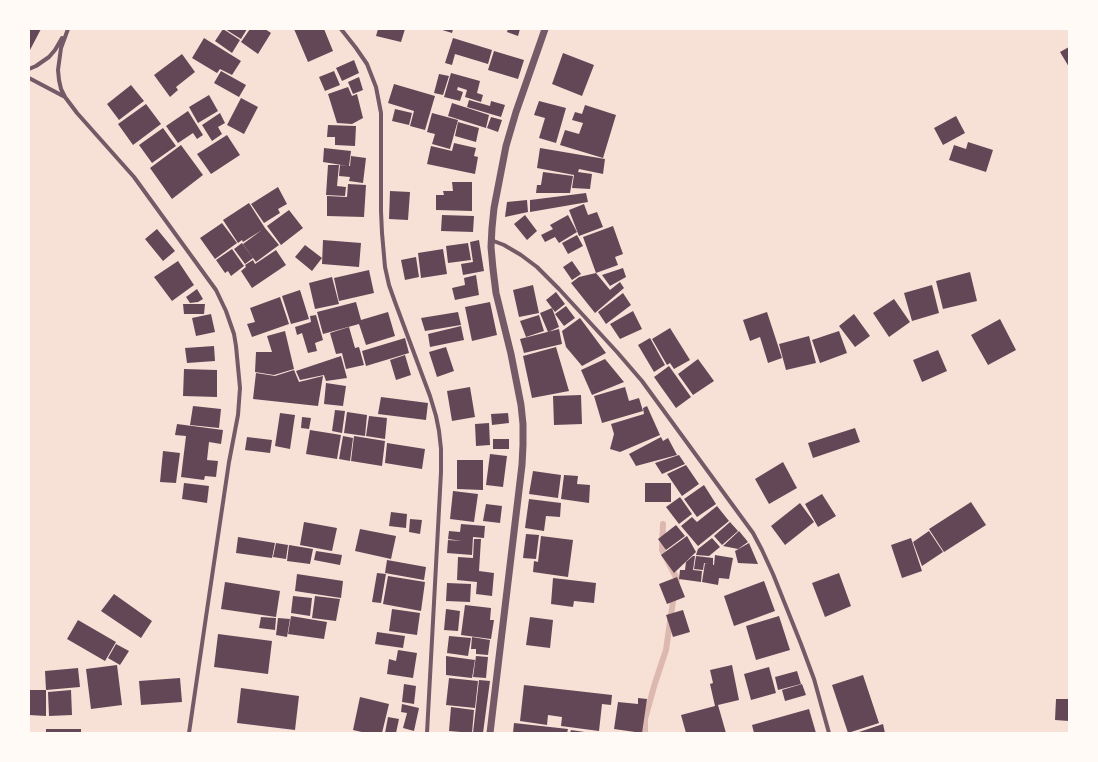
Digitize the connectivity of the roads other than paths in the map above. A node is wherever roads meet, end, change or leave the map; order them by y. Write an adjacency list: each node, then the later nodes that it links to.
1 (68, 29): 4 (street); 6 (street)
2 (341, 29): 9 (street)
3 (545, 29): 7 (street)
4 (29, 69)
5 (29, 78): 6 (street)
6 (65, 97): 8 (street)
7 (491, 240): 10 (street); 11 (street)
8 (190, 733)
9 (426, 733)
10 (490, 733)
11 (829, 733)

